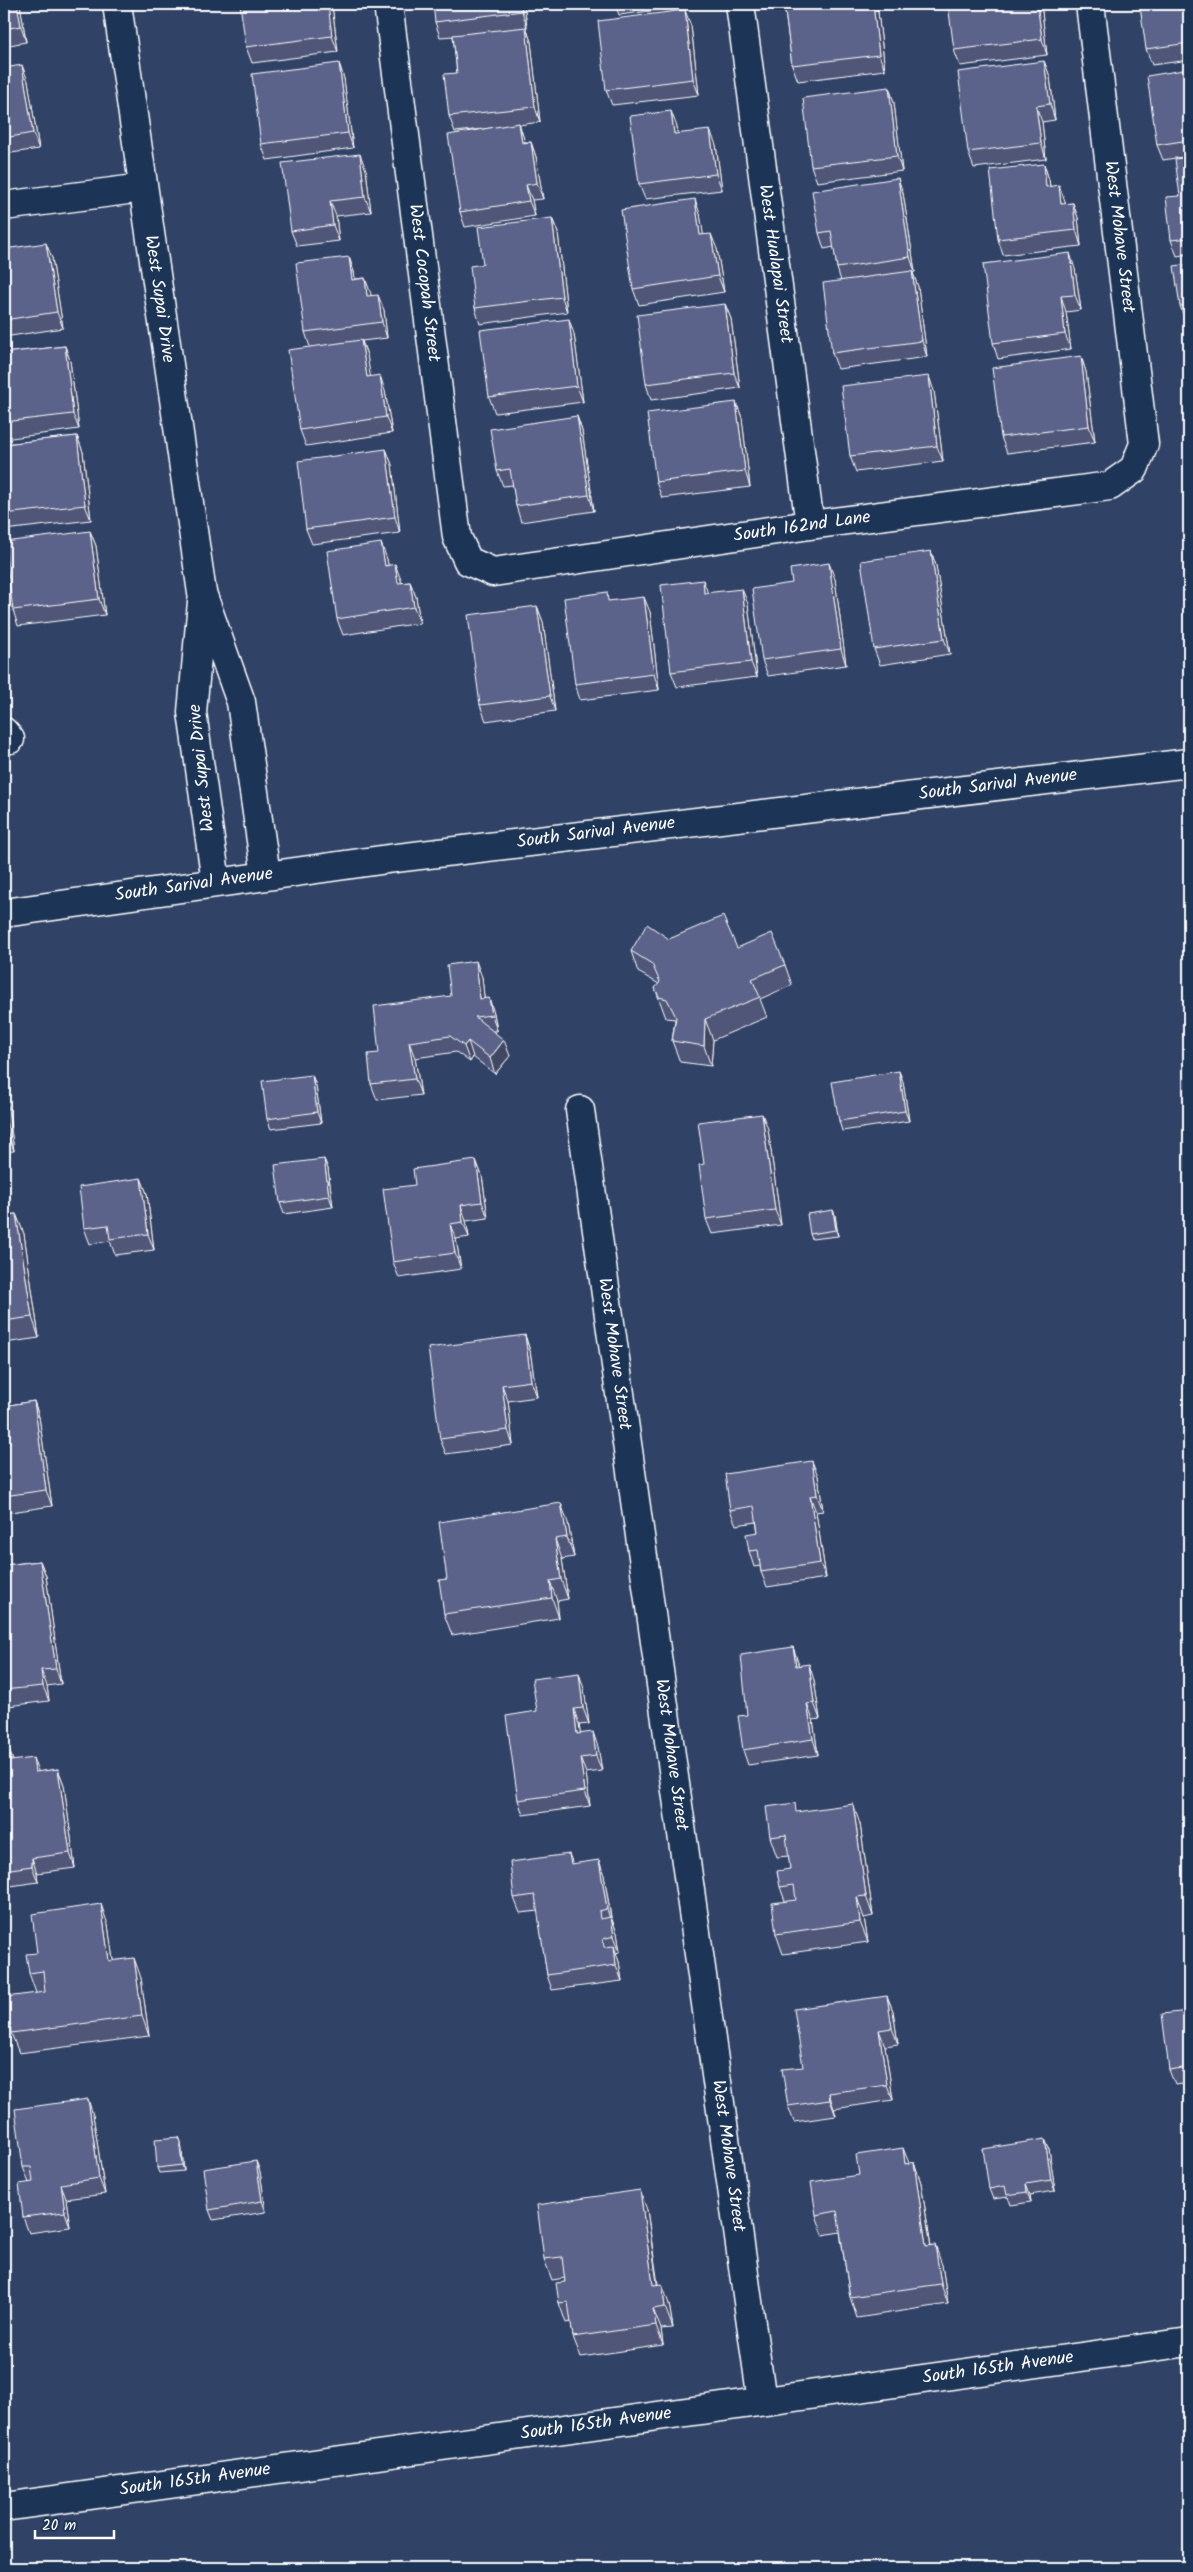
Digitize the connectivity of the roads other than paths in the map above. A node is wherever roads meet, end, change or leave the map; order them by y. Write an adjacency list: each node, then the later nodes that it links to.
1 (117, 4): 5 (street, West Supai Drive)
2 (388, 4): 9 (street, West Cocopah Street)
3 (740, 4): 8 (street, West Hualapai Street)
4 (1090, 4): 7 (street, West Mohave Street)
5 (143, 188): 6 (street); 10 (street, West Supai Drive)
6 (4, 206)
7 (1134, 469): 8 (street, South 162nd Lane)
8 (810, 525): 9 (street, South 162nd Lane)
9 (468, 560)
10 (202, 593): 12 (street, West Supai Drive); 13 (street, West Supai Drive)
11 (1189, 763): 12 (street, South Sarival Avenue)
12 (266, 875): 13 (street, South Sarival Avenue)
13 (216, 882): 14 (street, South Sarival Avenue)
14 (4, 913)
15 (580, 1110): 17 (street, West Mohave Street)
16 (1189, 2342): 17 (street, South 165th Avenue)
17 (762, 2401): 18 (street, South 165th Avenue)
18 (4, 2507)

